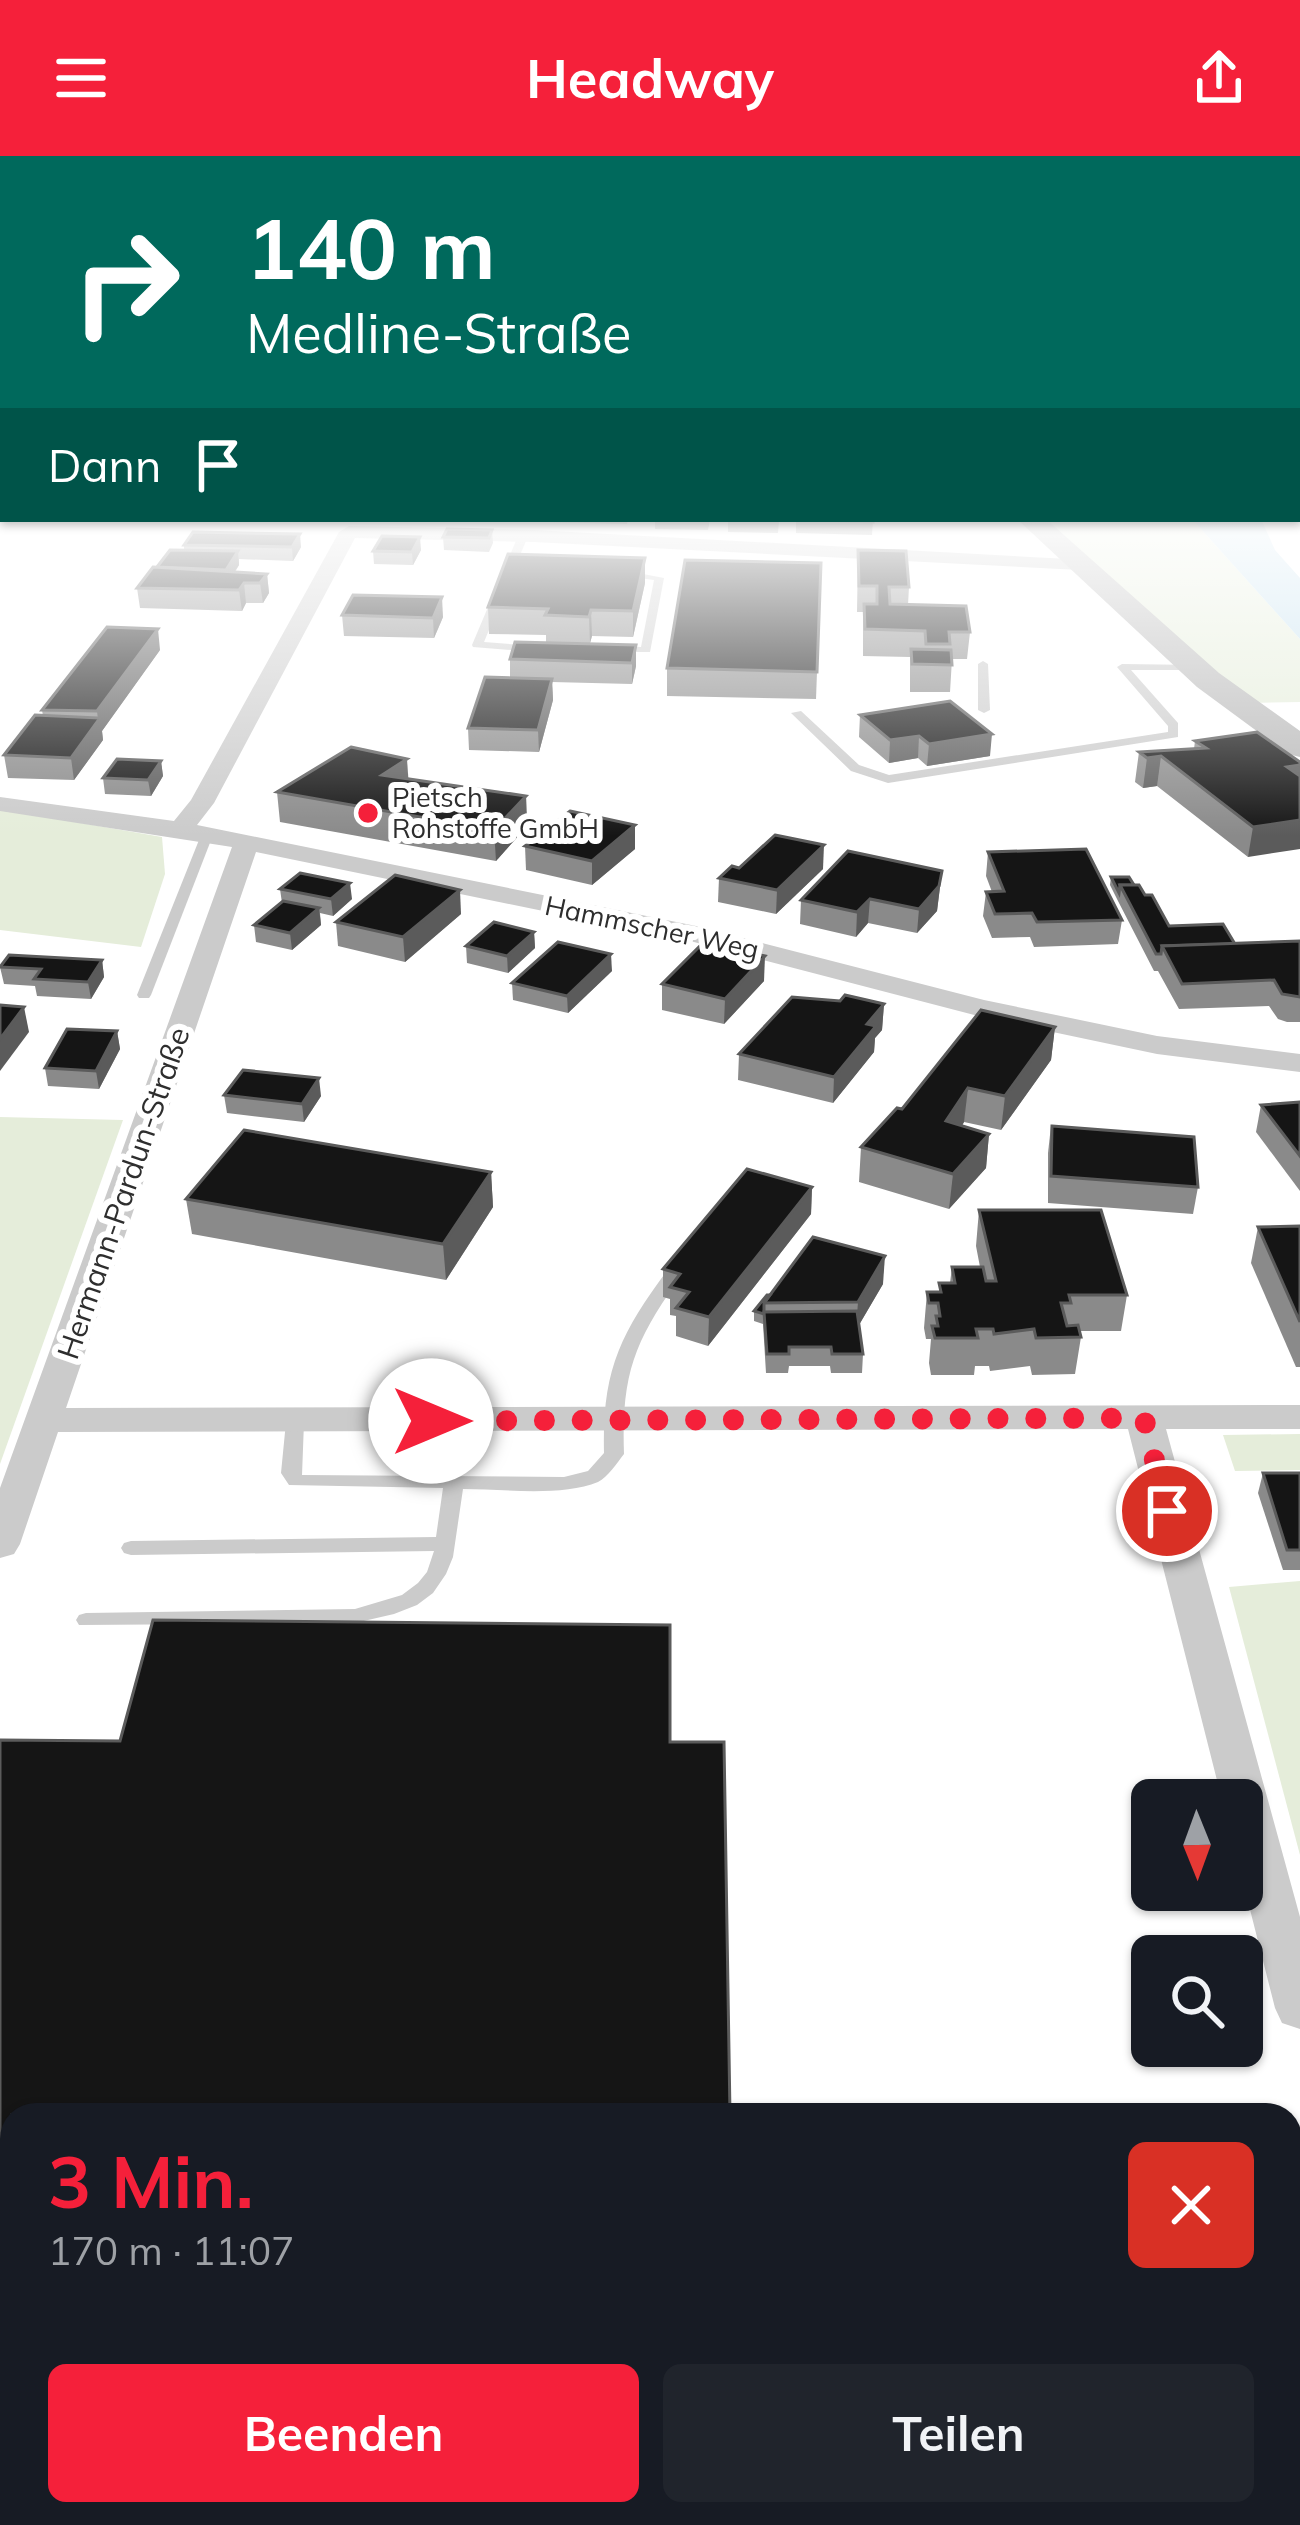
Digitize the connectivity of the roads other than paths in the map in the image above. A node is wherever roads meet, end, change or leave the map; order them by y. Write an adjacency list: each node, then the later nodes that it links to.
1 (304, 615): 13 (street)
2 (490, 615): 5 (lane)
3 (652, 615): 6 (lane)
4 (1135, 615): 8 (street)
5 (554, 649)
6 (600, 649)
7 (983, 664): 9 (lane)
8 (1193, 668): 10 (lane); 11 (street)
9 (984, 710)
10 (797, 713)
11 (1300, 747)
12 (0, 804): 13 (street, Hammscher Weg)
13 (194, 832): 14 (street, Hammscher Weg); 15 (lane)
14 (246, 843): 16 (street, Hammscher Weg); 20 (street, Hermann-Pardun-Straße)
15 (144, 994)
16 (1300, 1063)
17 (694, 1248): 21 (lane)
18 (1300, 1417): 19 (street)
19 (1144, 1418): 21 (street); 28 (street)
20 (43, 1420): 22 (street); 24 (street, Hermann-Pardun-Straße)
21 (612, 1421): 22 (street); 23 (lane)
22 (296, 1422): 23 (lane)
23 (454, 1482): 25 (lane)
24 (0, 1544)
25 (445, 1544): 26 (lane); 27 (lane)
26 (131, 1548)
27 (86, 1620)
28 (1300, 2008)

